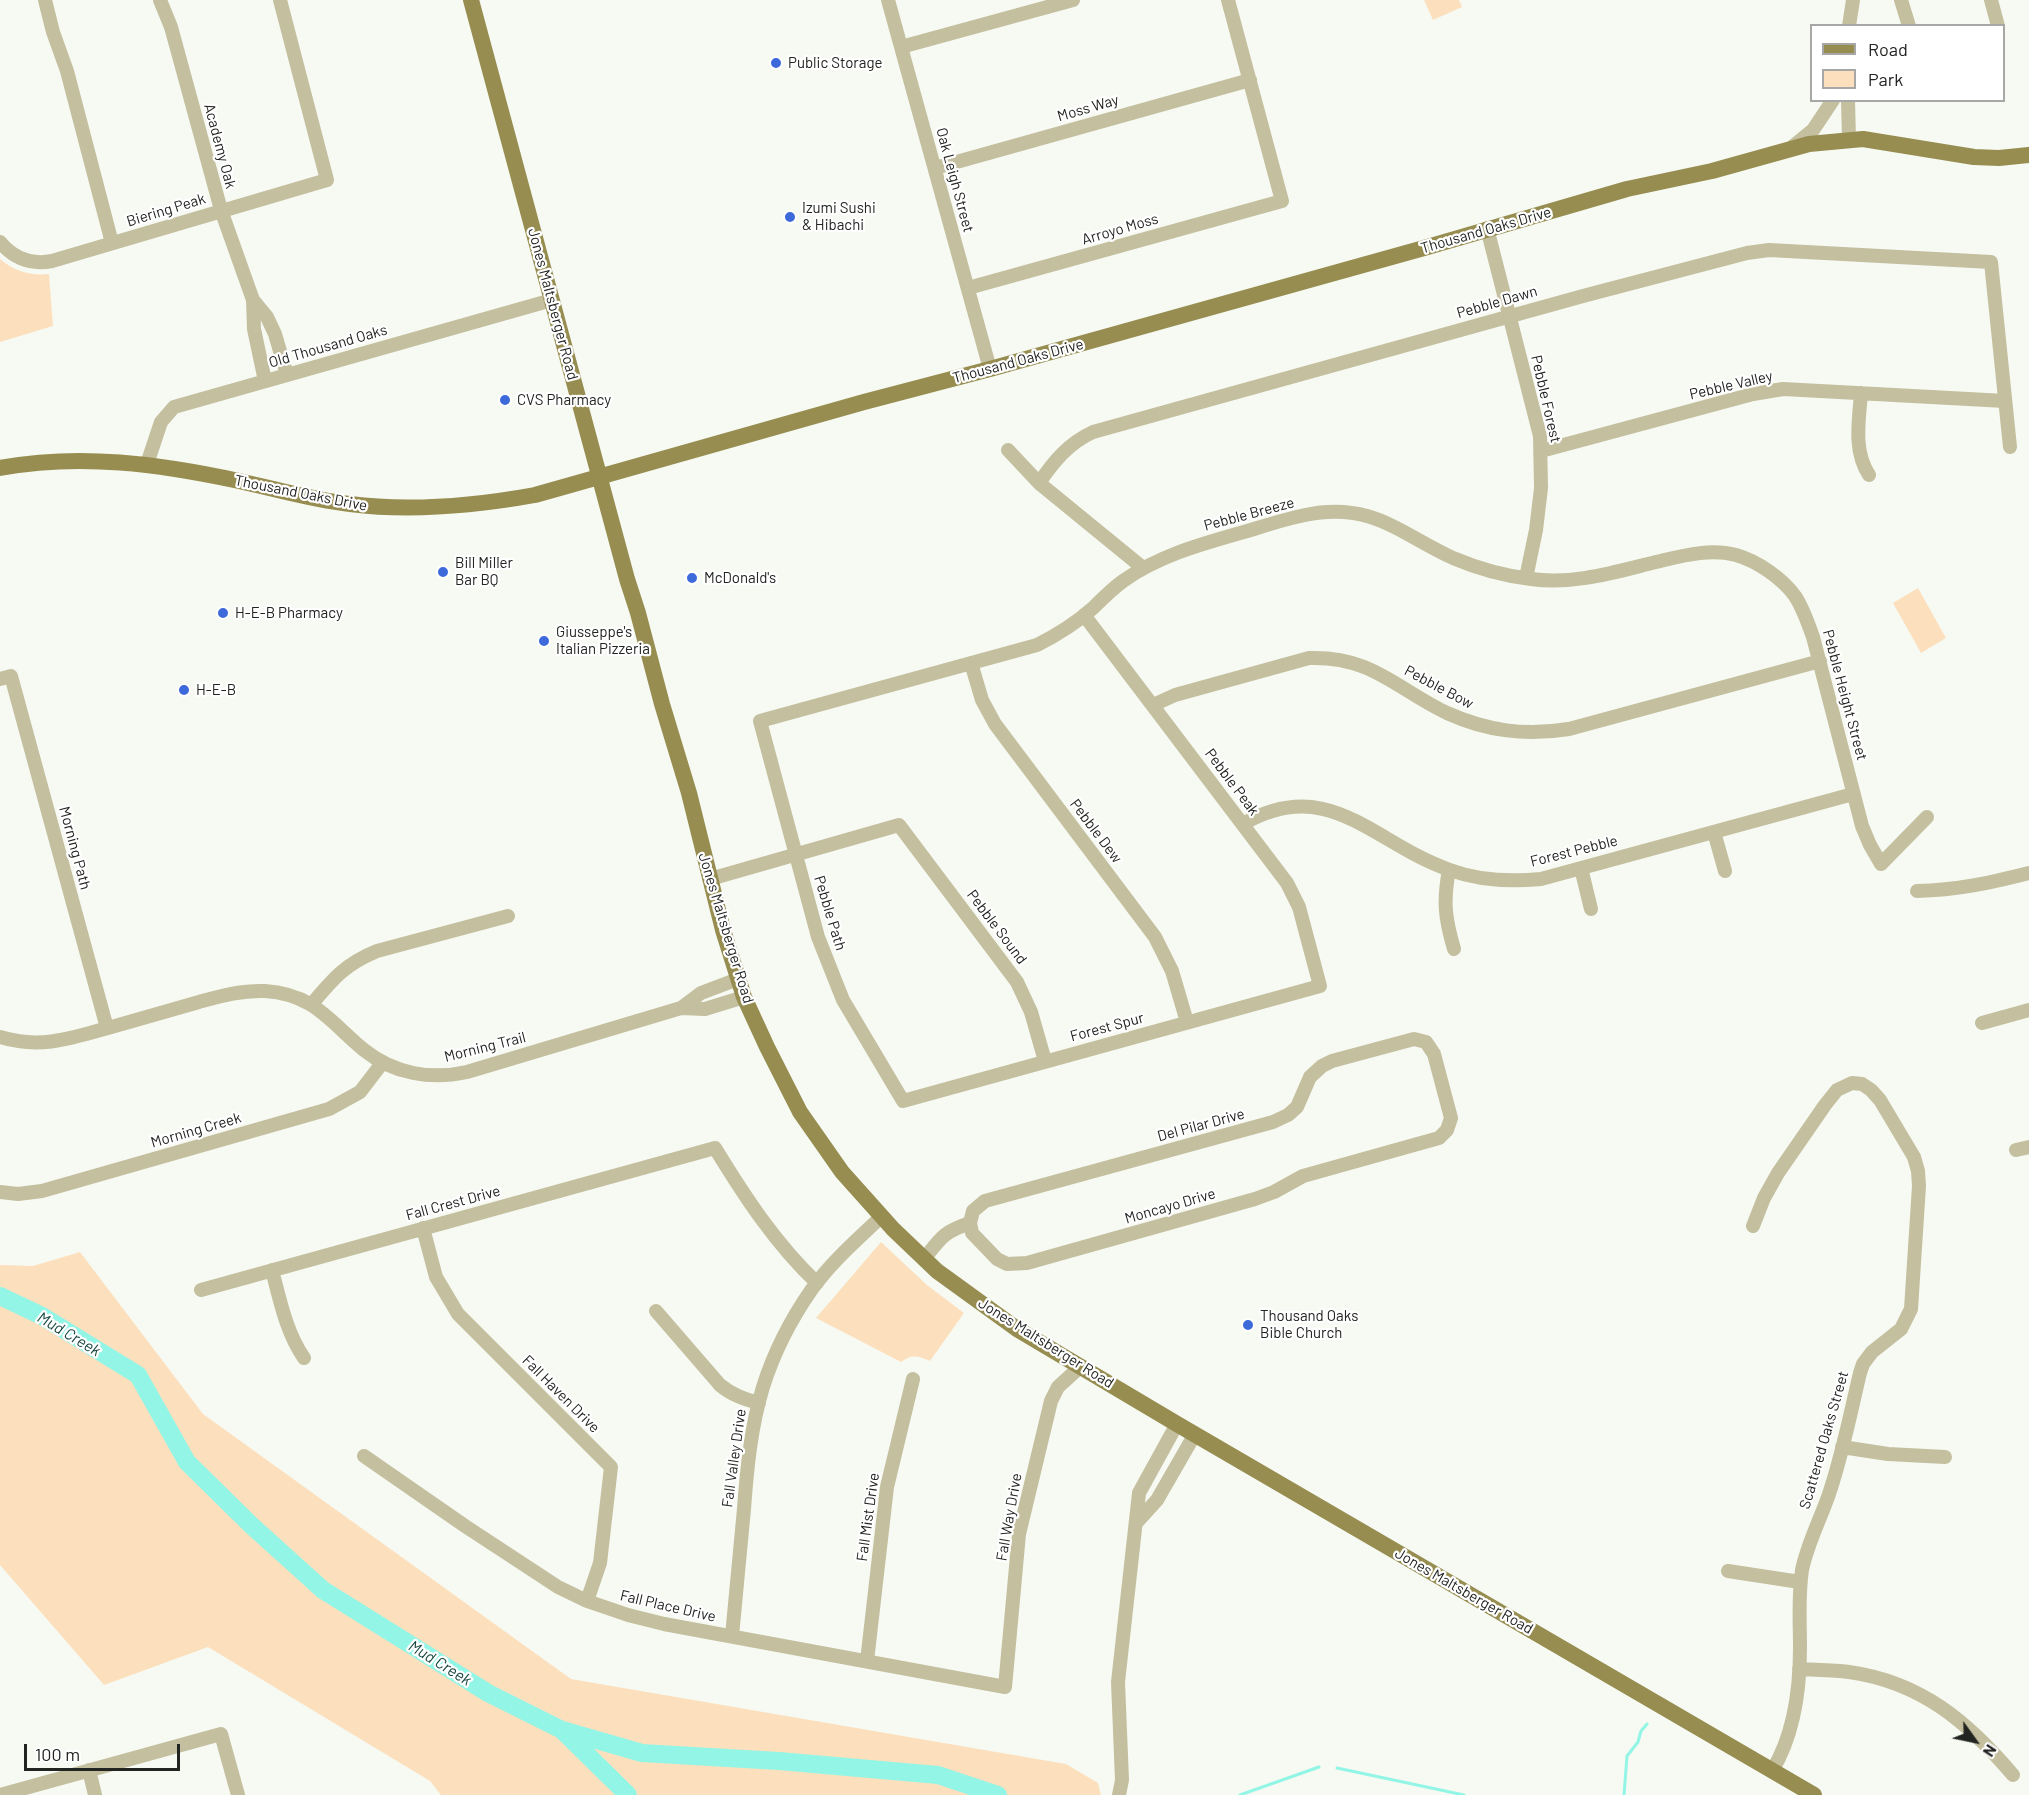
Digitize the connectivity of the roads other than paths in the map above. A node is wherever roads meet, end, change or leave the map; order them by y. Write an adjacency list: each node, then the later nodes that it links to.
1 (45, 0): 25 (street)
2 (160, 0): 22 (street, Academy Oak)
3 (280, 0): 22 (street, Biering Peak)
4 (471, 0): 28 (main road, Jones Maltsberger Road)
5 (888, 0): 14 (street, Oak Leigh Street)
6 (1073, 0): 14 (street)
7 (1228, 0): 15 (street)
8 (1853, 0): 11 (street)
9 (1901, 0): 12 (street)
10 (1991, 0): 13 (street)
11 (1849, 24)
12 (1908, 24)
13 (1997, 24)
14 (901, 47): 21 (street, Oak Leigh Street)
15 (1250, 80): 21 (street, Moss Way); 26 (street, Arroyo Moss)
16 (1832, 102): 19 (street)
17 (1848, 102): 18 (street)
18 (1849, 140): 19 (main road, Thousand Oaks Drive); 20 (main road, Thousand Oaks Drive)
19 (1788, 150): 23 (main road, Thousand Oaks Drive)
20 (2029, 155)
21 (934, 168): 26 (street, Oak Leigh Street)
22 (221, 210): 25 (street, Biering Peak); 27 (street, Academy Oak)
23 (1487, 228): 29 (street, Pebble Forest); 30 (main road, Thousand Oaks Drive)
24 (0, 242): 25 (street, Biering Peak)
25 (112, 243)
26 (968, 288): 30 (street, Oak Leigh Street)
27 (253, 300): 31 (street, Academy Oak); 32 (street, Academy Oak)
28 (552, 300): 31 (street, Old Thousand Oaks); 41 (main road, Jones Maltsberger Road)
29 (1509, 316): 34 (street, Pebble Dawn); 37 (street, Pebble Forest); 42 (street, Pebble Dawn)
30 (990, 369): 41 (main road, Thousand Oaks Drive)
31 (287, 375): 32 (street, Old Thousand Oaks)
32 (266, 381): 38 (street, Old Thousand Oaks)
33 (1861, 393): 34 (street, Pebble Valley); 37 (street, Pebble Valley); 40 (street)
34 (2005, 401): 35 (street)
35 (2010, 447)
36 (1008, 450): 42 (street)
37 (1541, 451): 45 (street, Pebble Forest)
38 (147, 464): 39 (main road, Thousand Oaks Drive); 41 (main road, Thousand Oaks Drive)
39 (0, 468)
40 (1869, 475)
41 (600, 477): 61 (main road, Jones Maltsberger Road)
42 (1039, 483): 43 (street)
43 (1143, 568): 45 (street, Pebble Breeze); 46 (street, Pebble Breeze)
44 (1767, 570): 45 (street, Pebble Breeze); 47 (street, Pebble Height Street)
45 (1526, 578)
46 (1084, 615): 48 (street, Pebble Breeze); 50 (street, Pebble Peak)
47 (1820, 661): 50 (street, Pebble Bow); 52 (street, Pebble Height Street)
48 (971, 663): 51 (street, Pebble Breeze); 72 (street, Pebble Dew)
49 (5, 678): 74 (street, Morning Path)
50 (1153, 705): 54 (street, Pebble Peak)
51 (760, 721): 56 (street, Pebble Path)
52 (1853, 794): 53 (street, Pebble Height Street); 55 (street, Forest Pebble)
53 (1927, 817)
54 (1243, 824): 58 (street, Forest Pebble); 67 (street, Pebble Peak)
55 (1714, 832): 57 (street, Forest Pebble); 59 (street)
56 (796, 855): 61 (street); 76 (street, Pebble Sound); 78 (street, Pebble Path)
57 (1581, 868): 58 (street, Forest Pebble); 63 (street)
58 (1449, 870): 65 (street)
59 (1725, 871)
60 (2028, 877): 62 (street)
61 (710, 879): 66 (main road, Jones Maltsberger Road)
62 (1917, 891)
63 (1591, 909)
64 (508, 916): 69 (street)
65 (1454, 949)
66 (738, 979): 68 (main road, Jones Maltsberger Road); 70 (street, Morning Trail)
67 (1320, 986): 72 (street, Forest Spur)
68 (744, 997): 70 (street, Morning Trail); 81 (main road, Jones Maltsberger Road)
69 (312, 1005): 74 (street, Morning Trail); 77 (street, Morning Trail)
70 (681, 1008): 77 (street, Morning Trail)
71 (2029, 1010): 73 (street)
72 (1187, 1022): 76 (street, Forest Spur)
73 (1982, 1023)
74 (107, 1028): 75 (street, Morning Trail)
75 (0, 1037)
76 (1045, 1061): 78 (street, Forest Spur)
77 (383, 1062): 80 (street, Morning Creek)
78 (903, 1101)
79 (1447, 1130): 82 (street, Moncayo Drive); 82 (street, Del Pilar Drive)
80 (0, 1192)
81 (882, 1216): 85 (main road, Jones Maltsberger Road); 87 (street, Fall Valley Drive)
82 (970, 1223): 85 (street)
83 (1753, 1226): 96 (street, Scattered Oaks Street)
84 (423, 1228): 86 (street, Fall Crest Drive); 87 (street, Fall Crest Drive); 104 (street, Fall Haven Drive)
85 (924, 1259): 91 (main road, Jones Maltsberger Road)
86 (272, 1270): 88 (street, Fall Crest Drive); 90 (street)
87 (817, 1283): 93 (street, Fall Valley Drive)
88 (201, 1290)
89 (656, 1311): 93 (street)
90 (304, 1358)
91 (1081, 1366): 94 (main road, Jones Maltsberger Road); 108 (street, Fall Way Drive)
92 (913, 1379): 106 (street, Fall Mist Drive)
93 (759, 1403): 105 (street, Fall Valley Drive)
94 (1177, 1424): 95 (main road, Jones Maltsberger Road); 99 (street)
95 (1195, 1434): 100 (street); 110 (main road, Jones Maltsberger Road)
96 (1842, 1447): 98 (street); 103 (street, Scattered Oaks Street)
97 (364, 1456): 104 (street, Fall Place Drive)
98 (1945, 1457)
99 (1156, 1462): 100 (street); 101 (street)
100 (1173, 1472): 101 (street)
101 (1137, 1522): 115 (street)
102 (1728, 1571): 103 (street)
103 (1800, 1582): 107 (street, Scattered Oaks Street)
104 (587, 1601): 105 (street, Fall Place Drive)
105 (732, 1636): 106 (street, Fall Place Drive)
106 (867, 1661): 108 (street, Fall Place Drive)
107 (1799, 1670): 110 (street, Scattered Oaks Street); 111 (street)
108 (1005, 1687)
109 (89, 1770): 112 (street); 113 (street); 114 (street)
110 (1772, 1771): 116 (main road, Jones Maltsberger Road)
111 (2013, 1775)
112 (0, 1795)
113 (95, 1795)
114 (238, 1795)
115 (1119, 1795)
116 (1814, 1795)

